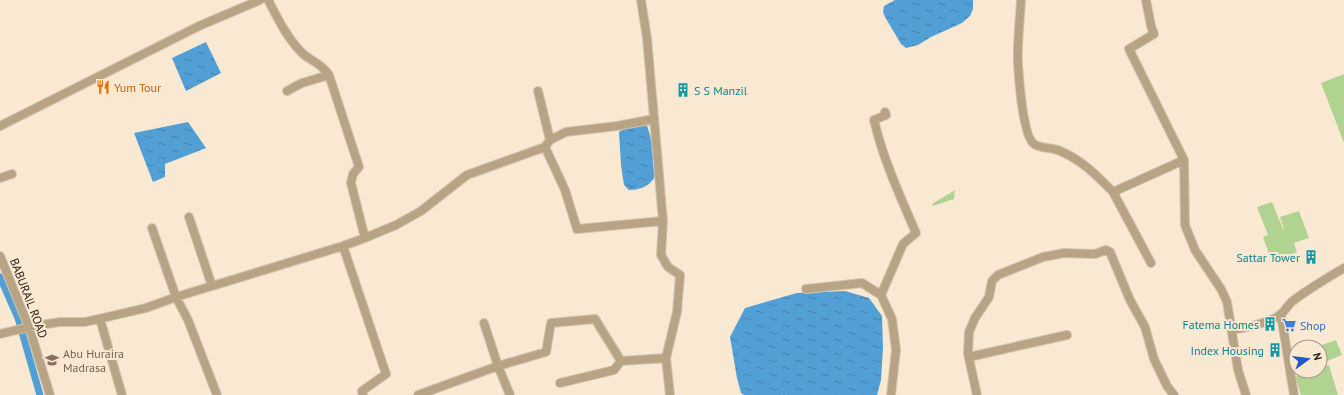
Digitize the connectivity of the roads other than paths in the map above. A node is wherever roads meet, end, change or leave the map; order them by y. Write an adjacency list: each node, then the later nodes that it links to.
1 (260, 0): 11 (street)
2 (268, 0): 6 (street)
3 (641, 0): 10 (street)
4 (1021, 0): 16 (street)
5 (1146, 0): 13 (street)
6 (329, 75): 7 (street); 20 (street)
7 (287, 91)
8 (538, 91): 12 (street)
9 (885, 112): 27 (street)
10 (654, 118): 12 (street); 18 (street)
11 (0, 126)
12 (547, 143): 18 (street); 20 (street)
13 (1184, 160): 16 (street); 33 (street)
14 (12, 174): 15 (street)
15 (0, 178)
16 (1113, 192): 23 (street)
17 (189, 217): 25 (street)
18 (663, 222): 37 (street)
19 (152, 228): 28 (street)
20 (365, 238): 21 (street)
21 (343, 246): 25 (street); 44 (street)
22 (0, 256): 32 (street, BABURAIL ROAD)
23 (1151, 263)
24 (1344, 268): 29 (street)
25 (212, 286): 28 (street)
26 (806, 289): 27 (street)
27 (881, 295): 48 (street)
28 (176, 297): 30 (street); 43 (street)
29 (1281, 315): 33 (street); 52 (street)
30 (100, 319): 32 (street); 42 (street)
31 (484, 324): 39 (street)
32 (29, 327): 34 (street); 41 (street, BABURAIL ROAD)
33 (1231, 329): 51 (street)
34 (3, 334)
35 (1067, 335): 36 (street)
36 (969, 357): 49 (street); 50 (street)
37 (666, 358): 38 (street); 47 (street)
38 (621, 361): 39 (street); 40 (street)
39 (498, 366): 45 (street); 46 (street)
40 (560, 383)
41 (50, 395)
42 (122, 395)
43 (217, 395)
44 (363, 395)
45 (418, 395)
46 (510, 395)
47 (670, 395)
48 (890, 395)
49 (976, 395)
50 (1174, 395)
51 (1246, 395)
52 (1294, 395)

